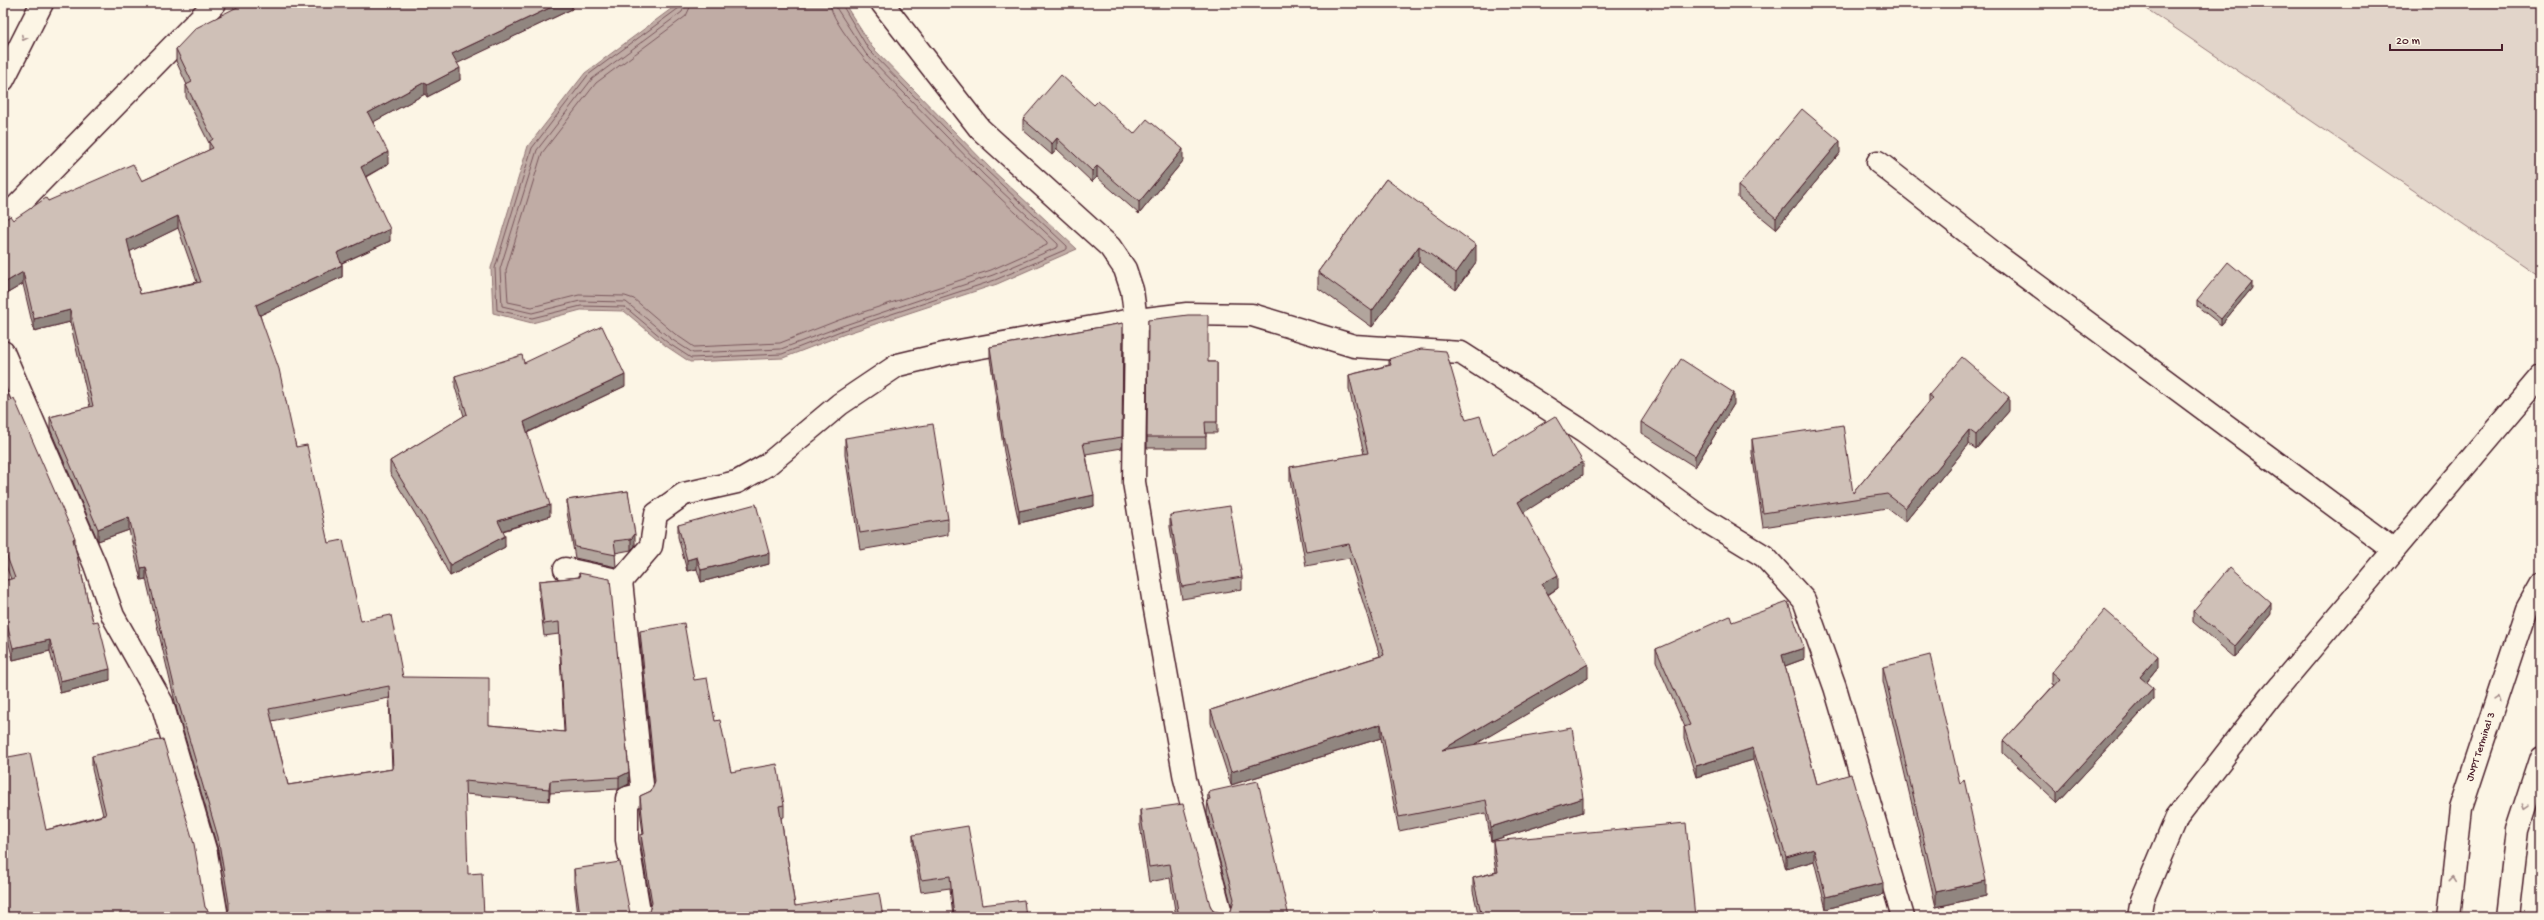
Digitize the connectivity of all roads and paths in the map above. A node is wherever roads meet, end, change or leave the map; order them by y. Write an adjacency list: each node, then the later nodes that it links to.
1 (42, 3): 4 (street, one-way to 4)
2 (215, 3): 6 (street)
3 (882, 3): 7 (street)
4 (3, 80)
5 (1878, 162): 10 (street)
6 (3, 216)
7 (1136, 320): 12 (street); 17 (street); 18 (street)
8 (3, 352): 15 (street)
9 (2541, 376): 10 (street)
10 (2394, 550): 19 (street)
11 (565, 569): 12 (street)
12 (621, 581): 16 (street)
13 (2541, 584): 20 (street, JNPT Terminal 3, one-way to 13)
14 (2541, 757): 21 (street, one-way to 21)
15 (217, 917)
16 (640, 917)
17 (1222, 917)
18 (1903, 917)
19 (2139, 917)
20 (2449, 917)
21 (2508, 917)

